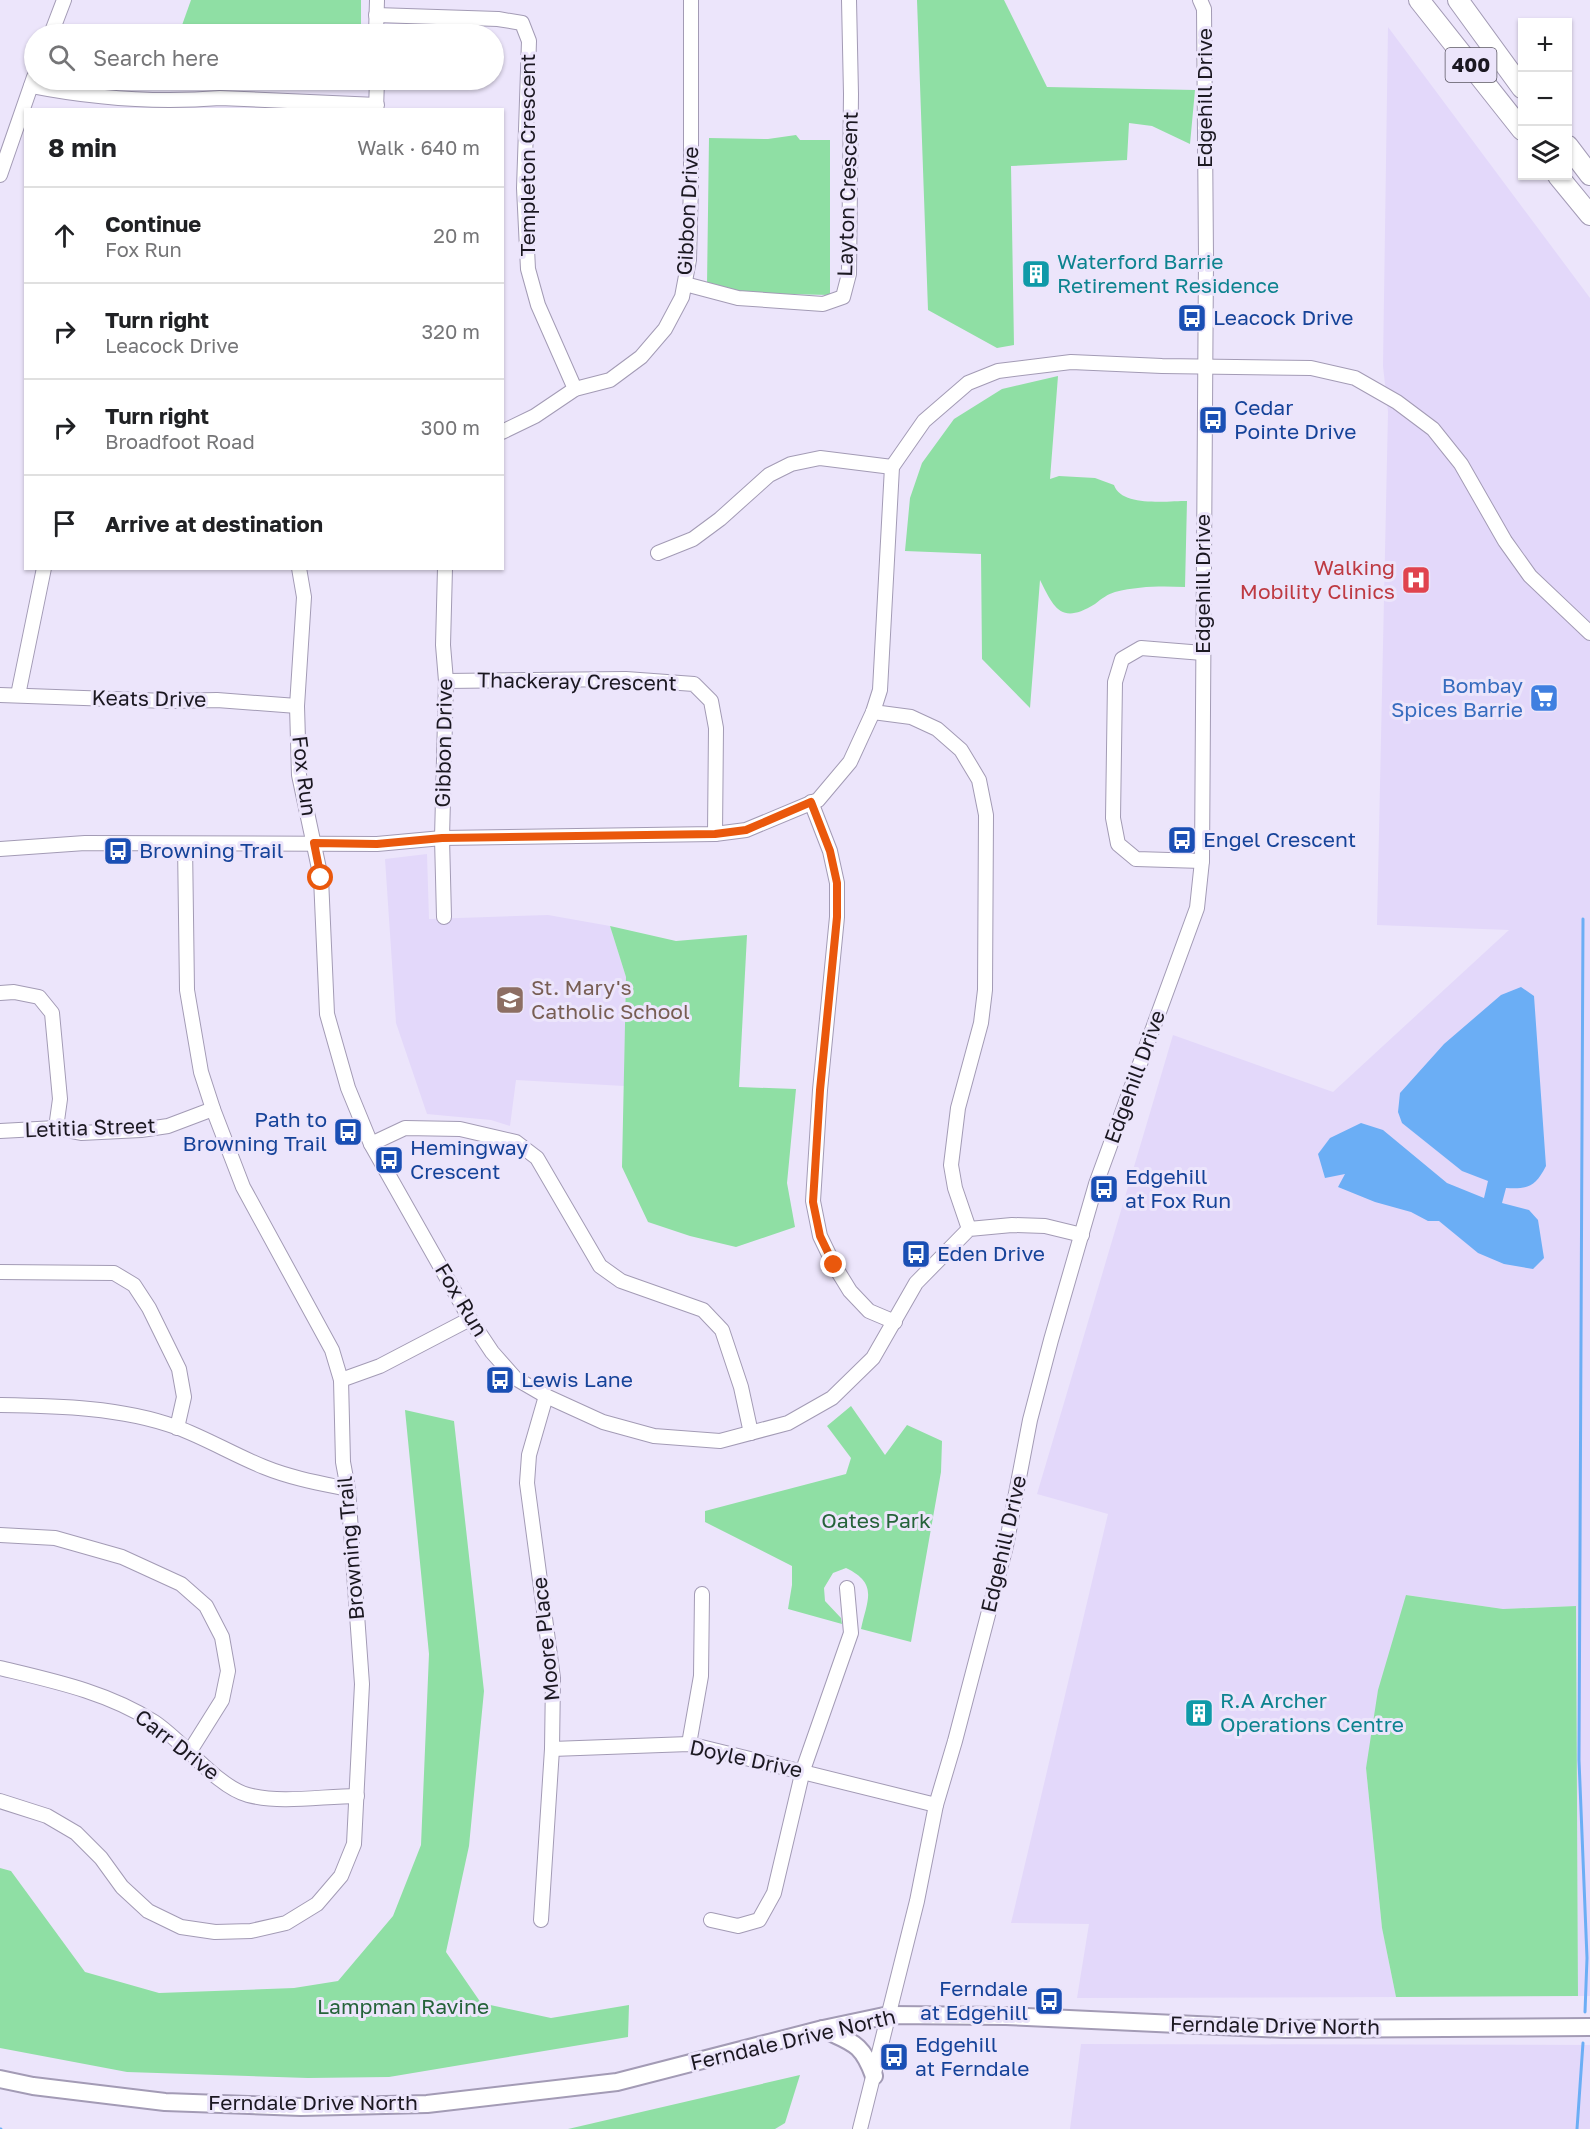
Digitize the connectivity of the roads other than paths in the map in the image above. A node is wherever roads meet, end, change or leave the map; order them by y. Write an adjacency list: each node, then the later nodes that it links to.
1 (64, 0): 9 (street)
2 (377, 0): 8 (street)
3 (691, 0): 25 (street, Gibbon Drive)
4 (849, 0): 25 (street, Layton Crescent)
5 (1200, 0): 26 (street, Edgehill Drive)
6 (1419, 0): 17 (highway, 400)
7 (1458, 0): 11 (highway, 400)
8 (376, 15): 10 (street); 27 (street, Templeton Crescent)
9 (55, 24)
10 (376, 24)
11 (1518, 81)
12 (30, 90): 21 (street)
13 (62, 90): 15 (street)
14 (376, 90): 16 (street)
15 (194, 105): 16 (street)
16 (376, 107)
17 (1519, 126)
18 (1572, 136): 20 (highway)
19 (1572, 151): 22 (highway)
20 (1590, 155)
21 (0, 175)
22 (1590, 175)
23 (1561, 180): 24 (highway)
24 (1590, 215)
25 (684, 284): 27 (street, Gibbon Drive)
26 (1204, 367): 29 (street); 34 (street); 35 (street, Edgehill Drive)
27 (575, 390): 28 (street, Gibbon Drive)
28 (504, 431)
29 (892, 467): 30 (street); 40 (street)
30 (658, 553)
31 (44, 570): 38 (street)
32 (299, 570): 39 (street, Fox Run)
33 (445, 570): 36 (street, Gibbon Drive)
34 (1590, 633)
35 (1203, 653): 47 (street, Edgehill Drive); 47 (street)
36 (446, 681): 42 (street, Thackeray Crescent); 43 (street, Gibbon Drive)
37 (0, 695): 38 (street, Keats Drive)
38 (18, 695): 39 (street, Keats Drive)
39 (297, 706): 44 (street, Fox Run)
40 (873, 712): 41 (street); 54 (street)
41 (811, 802): 42 (street); 58 (street)
42 (715, 834): 43 (street)
43 (442, 838): 44 (street); 48 (street, Gibbon Drive)
44 (314, 843): 45 (street); 53 (street, Fox Run)
45 (185, 844): 46 (street); 50 (street, Browning Trail)
46 (0, 849)
47 (1202, 861): 55 (street, Edgehill Drive)
48 (444, 917)
49 (0, 993): 51 (street)
50 (213, 1109): 51 (street, Letitia Street); 59 (street, Browning Trail)
51 (56, 1128): 52 (street, Letitia Street)
52 (0, 1131)
53 (371, 1144): 57 (street, Fox Run); 63 (street)
54 (969, 1229): 55 (street); 58 (street, Fox Run)
55 (1082, 1235): 75 (street, Edgehill Drive)
56 (0, 1272): 62 (street)
57 (471, 1319): 59 (street); 60 (street, Fox Run)
58 (895, 1322): 63 (street, Fox Run)
59 (341, 1380): 64 (street, Browning Trail)
60 (546, 1396): 63 (street, Fox Run); 70 (street, Moore Place)
61 (0, 1405): 62 (street)
62 (177, 1428): 64 (street)
63 (751, 1433)
64 (348, 1489): 73 (street, Browning Trail)
65 (0, 1535): 71 (street)
66 (847, 1588): 72 (street)
67 (702, 1594): 69 (street)
68 (0, 1668): 71 (street, Carr Drive)
69 (689, 1744): 70 (street, Doyle Drive); 72 (street, Doyle Drive)
70 (552, 1749): 76 (street, Moore Place)
71 (190, 1751): 73 (street, Carr Drive)
72 (803, 1770): 75 (street, Doyle Drive); 77 (street)
73 (357, 1796): 74 (street, Browning Trail)
74 (0, 1801)
75 (936, 1804): 78 (street, Edgehill Drive)
76 (541, 1920)
77 (711, 1920)
78 (889, 2015): 79 (main road, Ferndale Drive North); 80 (main road, Ferndale Drive North); 81 (street, Edgehill Drive)
79 (1590, 2027)
80 (823, 2029): 81 (main road); 82 (main road, Ferndale Drive North)
81 (874, 2076): 83 (street, Edgehill Drive)
82 (0, 2079)
83 (860, 2129)

